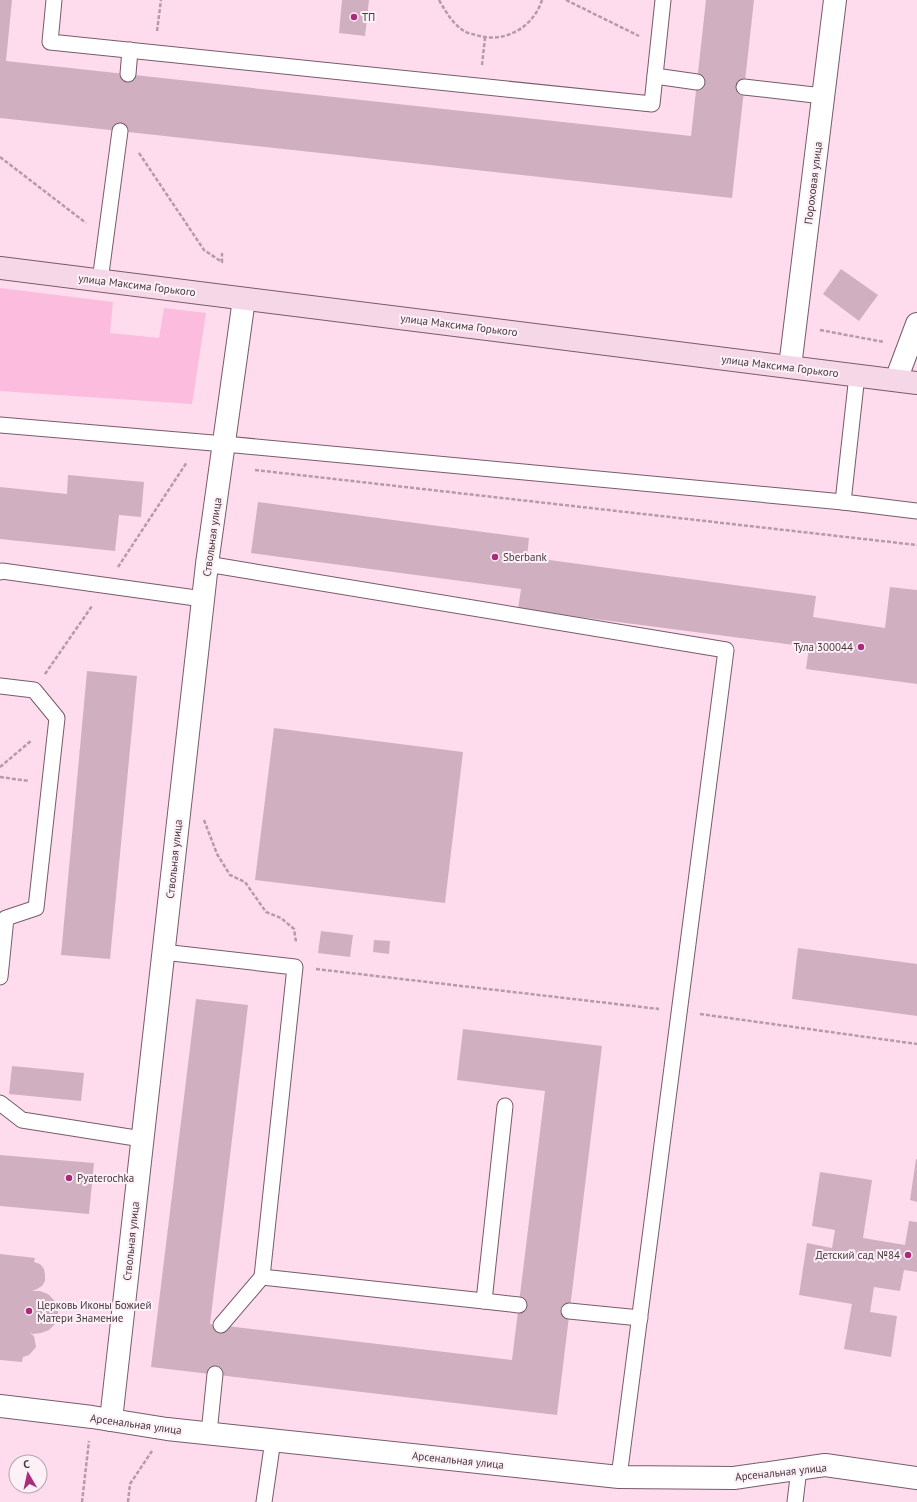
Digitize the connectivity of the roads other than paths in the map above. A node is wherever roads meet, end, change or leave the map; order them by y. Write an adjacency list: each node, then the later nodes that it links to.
1 (54, 0): 4 (lane)
2 (663, 0): 6 (lane)
3 (835, 0): 9 (street, Пороховая улица)
4 (130, 50): 5 (lane); 6 (lane)
5 (128, 74)
6 (655, 76): 7 (lane)
7 (697, 82)
8 (744, 87): 9 (lane)
9 (823, 96): 15 (street, Пороховая улица)
10 (120, 131): 12 (lane)
11 (0, 268): 12 (main road, улица Максима Горького)
12 (100, 281): 13 (main road, улица Максима Горького)
13 (244, 299): 15 (main road, улица Максима Горького); 19 (street, Ствольная улица)
14 (917, 324): 17 (street)
15 (790, 367): 16 (main road, улица Максима Горького)
16 (857, 375): 17 (main road, улица Максима Горького); 20 (lane)
17 (907, 381)
18 (0, 425): 19 (lane)
19 (225, 444): 20 (lane); 22 (street, Ствольная улица)
20 (843, 502): 21 (lane)
21 (917, 511)
22 (207, 564): 24 (street, Ствольная улица); 36 (lane)
23 (0, 572): 24 (lane)
24 (203, 599): 27 (street, Ствольная улица)
25 (0, 686): 26 (lane)
26 (3, 918): 28 (lane)
27 (163, 952): 31 (street, Ствольная улица); 32 (lane)
28 (0, 978)
29 (0, 1103): 31 (lane)
30 (504, 1106): 33 (lane)
31 (142, 1139): 40 (street, Ствольная улица)
32 (262, 1277): 33 (lane); 37 (lane)
33 (484, 1301): 34 (lane)
34 (519, 1305)
35 (569, 1311): 36 (lane)
36 (640, 1318): 44 (lane)
37 (222, 1326)
38 (215, 1374): 41 (lane)
39 (0, 1406): 40 (street, Арсенальная улица)
40 (101, 1419): 41 (street, Арсенальная улица)
41 (209, 1433): 42 (street, Арсенальная улица)
42 (273, 1440): 44 (street, Арсенальная улица); 46 (lane)
43 (800, 1469): 44 (street, Арсенальная улица); 45 (street, Арсенальная улица); 47 (lane)
44 (619, 1477)
45 (917, 1478)
46 (264, 1502)
47 (795, 1502)

